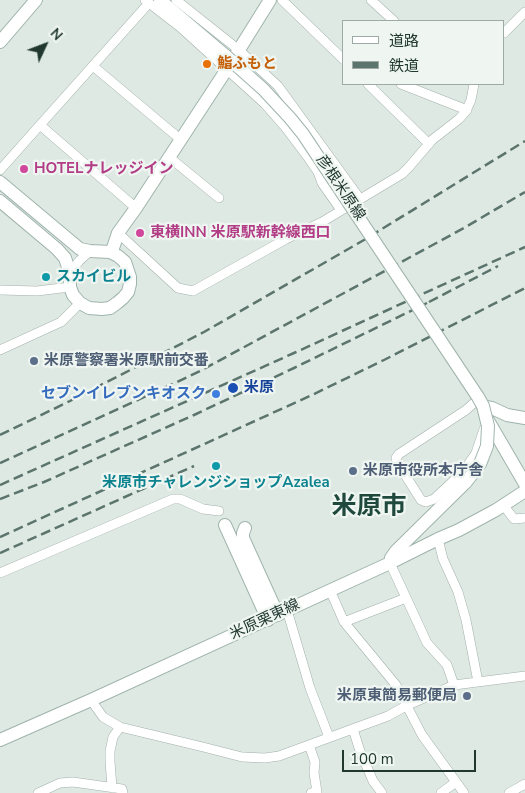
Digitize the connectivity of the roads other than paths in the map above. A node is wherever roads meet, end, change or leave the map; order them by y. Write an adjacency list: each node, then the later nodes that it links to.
1 (36, 0): 10 (main road)
2 (176, 0): 11 (street)
3 (282, 0): 12 (street)
4 (371, 0): 8 (street)
5 (152, 1): 13 (main road, 彦根米原線); 14 (street)
6 (266, 2): 11 (main road)
7 (525, 12): 9 (street)
8 (393, 20)
9 (505, 32)
10 (0, 42)
11 (239, 50): 13 (main road); 26 (street)
12 (342, 58)
13 (227, 62): 20 (main road); 29 (street); 39 (main road, 彦根米原線, bridge)
14 (93, 66): 19 (street); 20 (street)
15 (369, 85): 21 (street)
16 (404, 85): 18 (street)
17 (474, 85): 18 (street)
18 (467, 110): 21 (street)
19 (40, 125): 23 (street); 28 (street)
20 (180, 139): 22 (main road)
21 (429, 144): 26 (street)
22 (169, 157): 25 (street); 28 (main road)
23 (0, 170)
24 (0, 182): 31 (main road)
25 (218, 198)
26 (360, 199): 29 (street)
27 (0, 200): 33 (main road)
28 (136, 208): 30 (main road)
29 (341, 210): 30 (street)
30 (118, 233): 32 (main road)
31 (90, 251): 32 (main road); 33 (street)
32 (113, 253): 36 (main road)
33 (70, 273): 34 (main road)
34 (70, 287): 35 (street); 36 (main road)
35 (0, 290)
36 (80, 303): 37 (street)
37 (0, 350)
38 (449, 357): 39 (main road)
39 (482, 408): 39 (street); 40 (main road); 41 (main road); 49 (main road, 彦根米原線, bridge)
40 (525, 418)
41 (525, 484)
42 (525, 491): 43 (main road, 米原栗東線)
43 (504, 506): 45 (street); 48 (main road, 米原栗東線)
44 (219, 511): 50 (street)
45 (525, 518)
46 (225, 525): 53 (main road)
47 (245, 528): 53 (main road)
48 (438, 540): 49 (main road, 米原栗東線); 56 (street)
49 (390, 563): 51 (main road, 米原栗東線); 52 (street)
50 (0, 573)
51 (330, 590): 53 (main road, 米原栗東線); 54 (street)
52 (406, 598): 54 (street); 57 (street)
53 (277, 615): 58 (main road, 米原栗東線); 62 (street)
54 (344, 622): 59 (street)
55 (525, 676): 56 (street)
56 (478, 682): 57 (street)
57 (454, 685): 59 (street)
58 (91, 700): 60 (street); 63 (main road, 米原栗東線)
59 (406, 706): 61 (street); 65 (street)
60 (120, 727): 64 (street); 67 (street)
61 (353, 729): 62 (street); 71 (street)
62 (329, 738): 64 (street)
63 (0, 740)
64 (309, 745): 70 (street)
65 (456, 782): 72 (street); 73 (street)
66 (525, 784): 74 (street)
67 (112, 788): 68 (street); 69 (street)
68 (38, 793)
69 (123, 793)
70 (311, 793)
71 (382, 793)
72 (441, 793)
73 (464, 793)
74 (509, 793)

